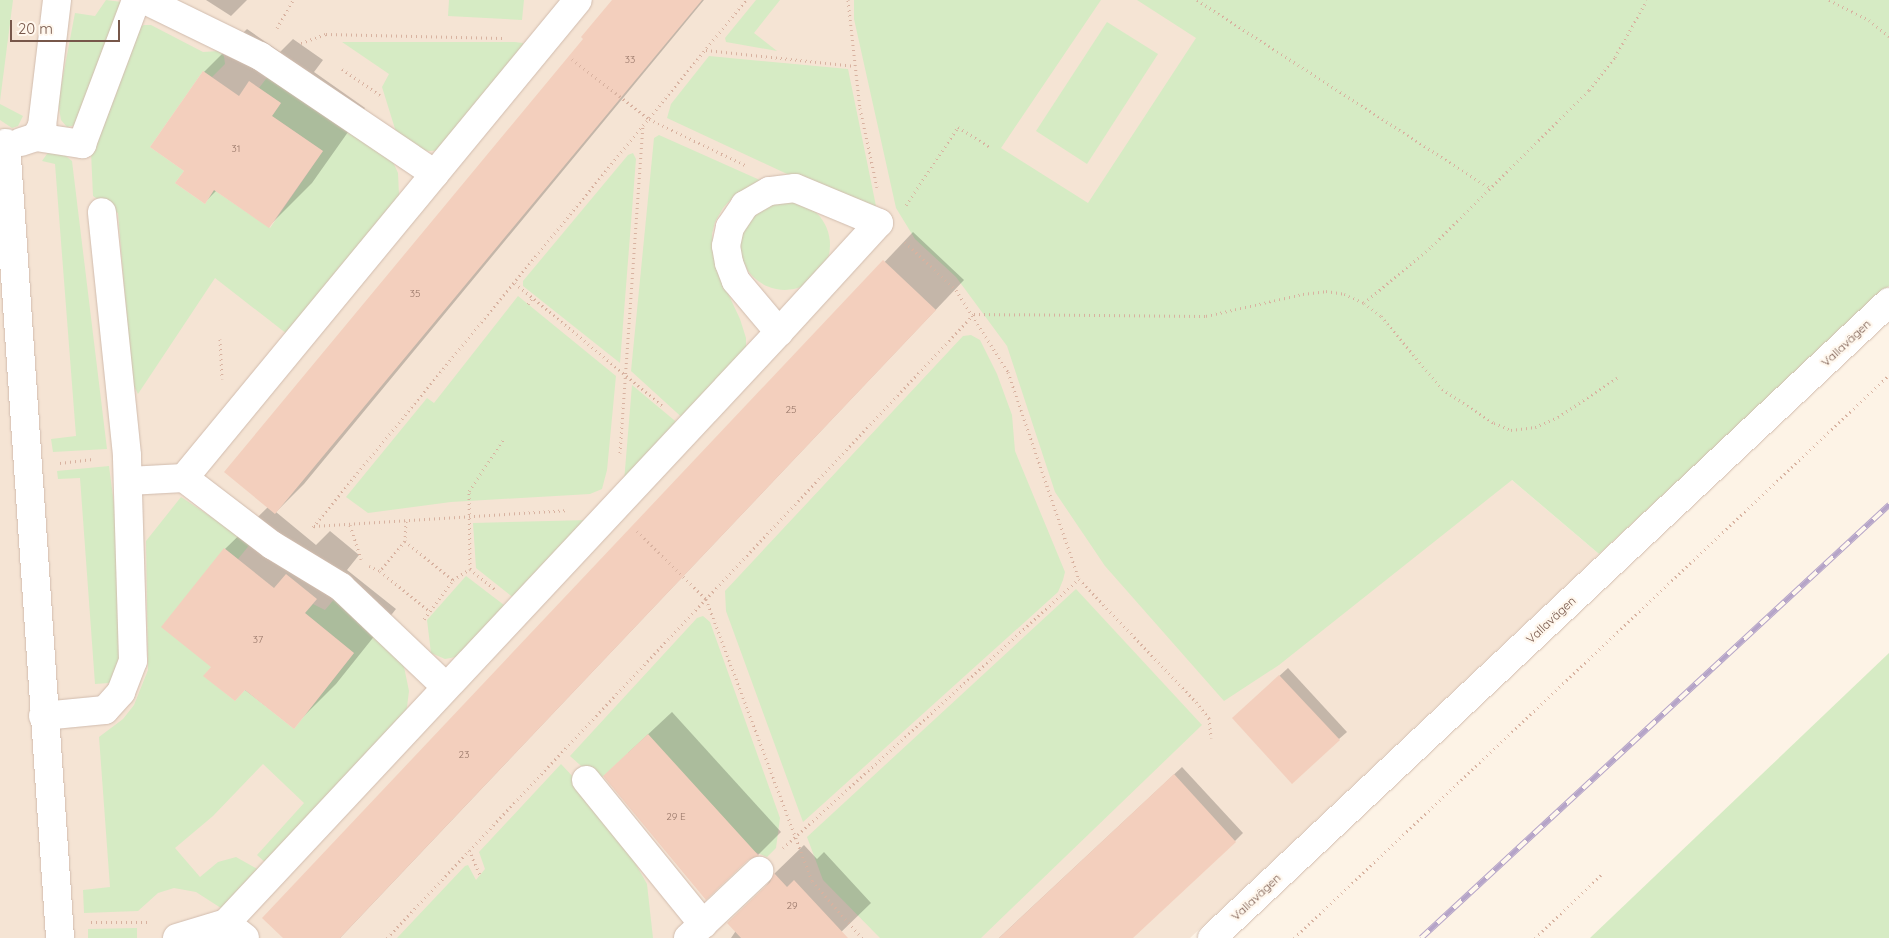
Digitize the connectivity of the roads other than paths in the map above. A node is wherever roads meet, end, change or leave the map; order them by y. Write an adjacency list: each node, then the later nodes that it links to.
1 (57, 0): 5 (street)
2 (136, 0): 5 (street)
3 (145, 0): 7 (street)
4 (578, 0): 7 (street)
5 (36, 137): 6 (street)
6 (3, 142): 14 (street)
7 (435, 174): 11 (street)
8 (102, 212): 12 (street)
9 (1889, 302): 21 (street, Vallavägen)
10 (779, 332): 10 (street); 13 (street)
11 (184, 478): 12 (street); 13 (street)
12 (128, 482): 14 (street)
13 (446, 686): 17 (street)
14 (43, 716): 19 (street)
15 (586, 780): 18 (street)
16 (768, 863): 18 (street)
17 (235, 931): 20 (street)
18 (695, 931)
19 (60, 938)
20 (178, 938)
21 (1212, 938)

